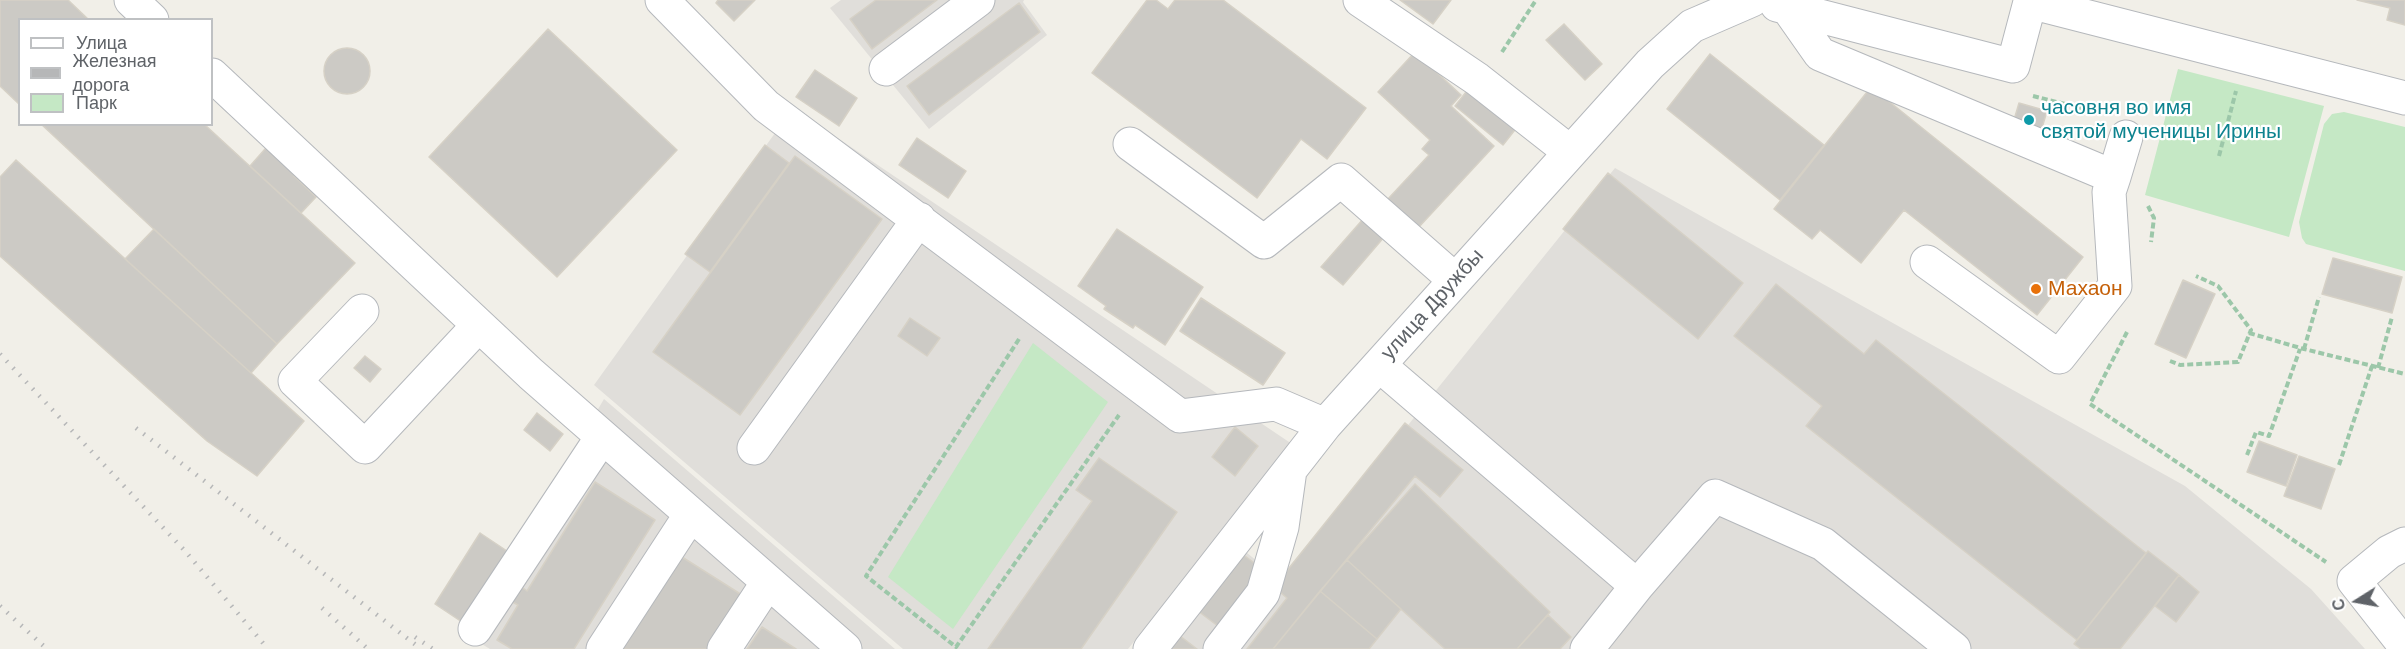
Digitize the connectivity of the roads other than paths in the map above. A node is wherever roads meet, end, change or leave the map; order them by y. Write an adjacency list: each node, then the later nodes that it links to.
1 (131, 0): 7 (street)
2 (662, 0): 15 (street)
3 (978, 0): 8 (street)
4 (1360, 0): 13 (street)
5 (1752, 0): 13 (street, улица Дружбы)
6 (1772, 4): 10 (street); 14 (street)
7 (150, 18)
8 (886, 69)
9 (213, 76): 19 (street)
10 (2405, 98)
11 (2126, 137): 14 (street)
12 (1130, 144): 17 (street)
13 (1570, 152): 17 (street, улица Дружбы)
14 (2114, 177): 16 (street)
15 (919, 219): 21 (street); 23 (street)
16 (1927, 262)
17 (1455, 280): 20 (street, улица Дружбы)
18 (362, 311): 19 (street)
19 (478, 326): 22 (street)
20 (1378, 365): 21 (street, улица Дружбы); 28 (street)
21 (1325, 425): 24 (street, улица Дружбы)
22 (602, 437): 25 (street); 29 (street)
23 (754, 448)
24 (1290, 469): 34 (street, улица Дружбы); 35 (street)
25 (691, 514): 27 (street); 31 (street)
26 (2405, 544): 30 (street)
27 (768, 582): 32 (street); 33 (street)
28 (1636, 586): 36 (street); 37 (street)
29 (475, 629)
30 (2405, 646)
31 (603, 649)
32 (724, 649)
33 (845, 649)
34 (1150, 649)
35 (1220, 649)
36 (1587, 649)
37 (1954, 649)

